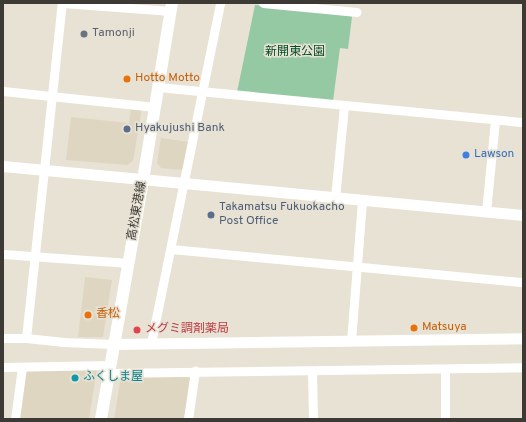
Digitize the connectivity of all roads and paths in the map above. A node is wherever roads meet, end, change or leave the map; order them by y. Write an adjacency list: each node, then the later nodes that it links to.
1 (63, 3): 4 (street); 9 (street)
2 (220, 3): 8 (street)
3 (263, 3): 5 (street)
4 (171, 7): 6 (main road, 高松東港線)
5 (357, 12)
6 (158, 87): 8 (street); 11 (main road, 高松東港線)
7 (3, 91): 9 (street)
8 (203, 92): 10 (street); 17 (street)
9 (52, 96): 11 (street); 15 (street)
10 (344, 106): 12 (street); 18 (street)
11 (155, 107): 16 (main road, 高松東港線)
12 (495, 120): 13 (street); 20 (street)
13 (523, 122)
14 (3, 166): 15 (street)
15 (44, 170): 16 (street); 24 (street)
16 (143, 180): 17 (street); 25 (main road, 高松東港線)
17 (185, 183): 18 (street); 22 (street)
18 (335, 198): 19 (street)
19 (362, 201): 20 (street); 26 (street)
20 (486, 212): 21 (street)
21 (523, 215)
22 (171, 249): 26 (street); 32 (street)
23 (3, 254): 24 (street)
24 (35, 256): 25 (street); 29 (street)
25 (129, 263): 33 (main road, 高松東港線)
26 (356, 267): 27 (street); 31 (street)
27 (523, 282)
28 (3, 338): 29 (street)
29 (26, 338): 33 (street)
30 (523, 338): 31 (street)
31 (351, 341): 32 (street)
32 (151, 343): 33 (street)
33 (114, 344): 38 (main road, 高松東港線)
34 (3, 367): 35 (street)
35 (22, 367): 38 (street); 41 (street)
36 (523, 367): 37 (street)
37 (445, 368): 40 (street); 45 (street)
38 (110, 369): 39 (street); 42 (main road, 高松東港線)
39 (195, 371): 40 (street); 43 (street)
40 (312, 371): 44 (street)
41 (15, 419)
42 (101, 419)
43 (188, 419)
44 (313, 419)
45 (445, 419)

